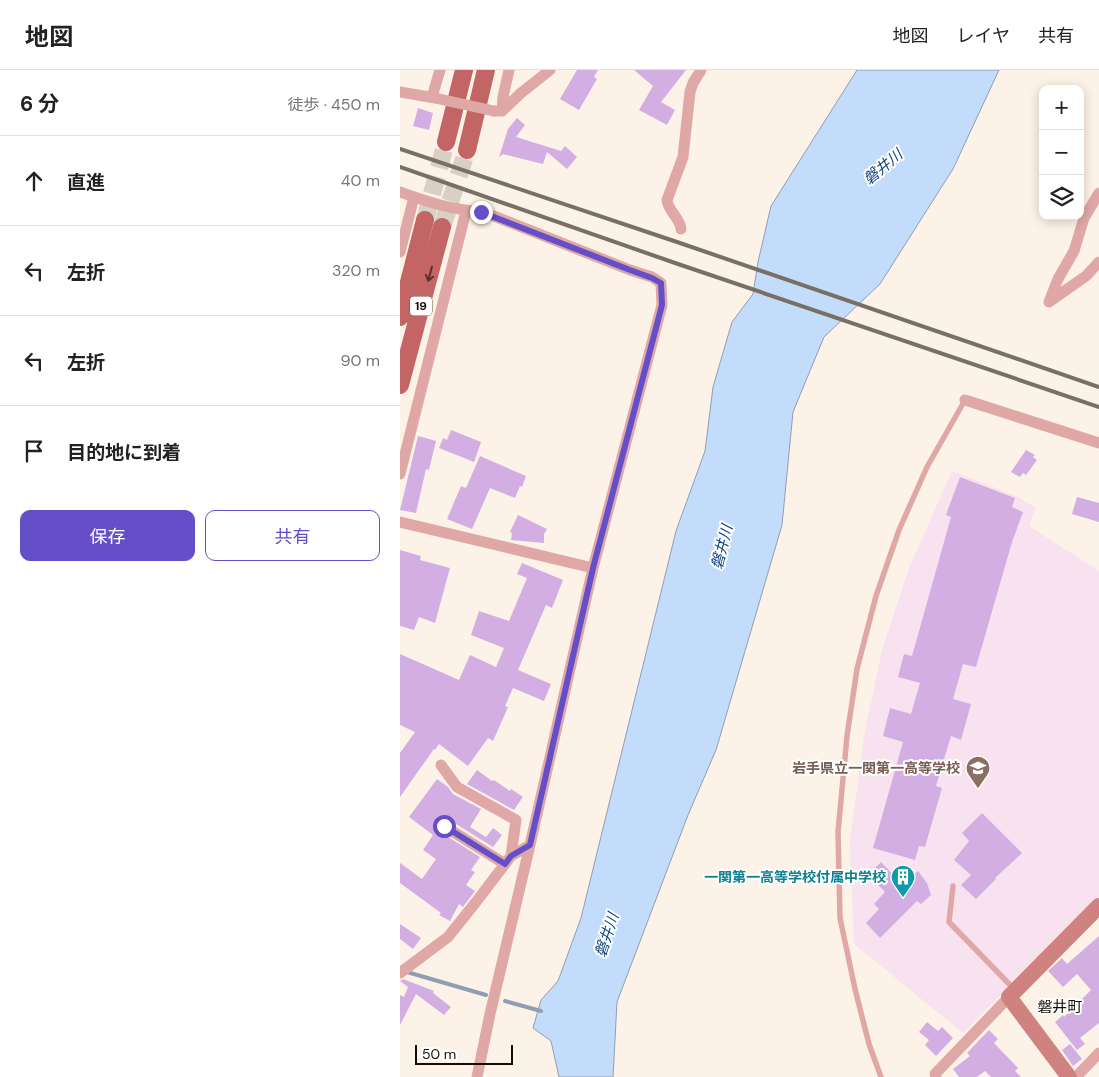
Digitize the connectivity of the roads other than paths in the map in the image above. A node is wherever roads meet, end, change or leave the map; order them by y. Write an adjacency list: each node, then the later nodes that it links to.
1 (440, 70): 8 (street)
2 (464, 70): 10 (main road)
3 (486, 70): 11 (main road)
4 (509, 70): 9 (street)
5 (550, 70): 9 (street)
6 (701, 70): 18 (street)
7 (400, 92): 8 (street)
8 (434, 98): 9 (street, bridge)
9 (498, 111)
10 (446, 142)
11 (467, 150)
12 (400, 192): 14 (street)
13 (1099, 192): 20 (street)
14 (414, 197): 15 (street); 19 (street)
15 (466, 211): 25 (street); 27 (street)
16 (425, 220): 21 (main road, 19)
17 (442, 227): 22 (main road, 19, one-way to 22)
18 (681, 229)
19 (400, 252)
20 (1099, 262)
21 (400, 317)
22 (400, 385)
23 (965, 400): 24 (street); 38 (lane)
24 (1099, 443)
25 (400, 474)
26 (400, 522): 27 (street)
27 (593, 568): 30 (street)
28 (441, 764): 31 (street)
29 (444, 826): 31 (street)
30 (530, 845): 31 (street); 37 (street)
31 (508, 860): 34 (street)
32 (953, 886): 35 (lane)
33 (1099, 906): 35 (street)
34 (400, 973)
35 (1013, 994): 39 (street); 40 (street)
36 (1099, 1053): 41 (street)
37 (476, 1077)
38 (881, 1077)
39 (936, 1077)
40 (1069, 1077)
41 (1076, 1077)

